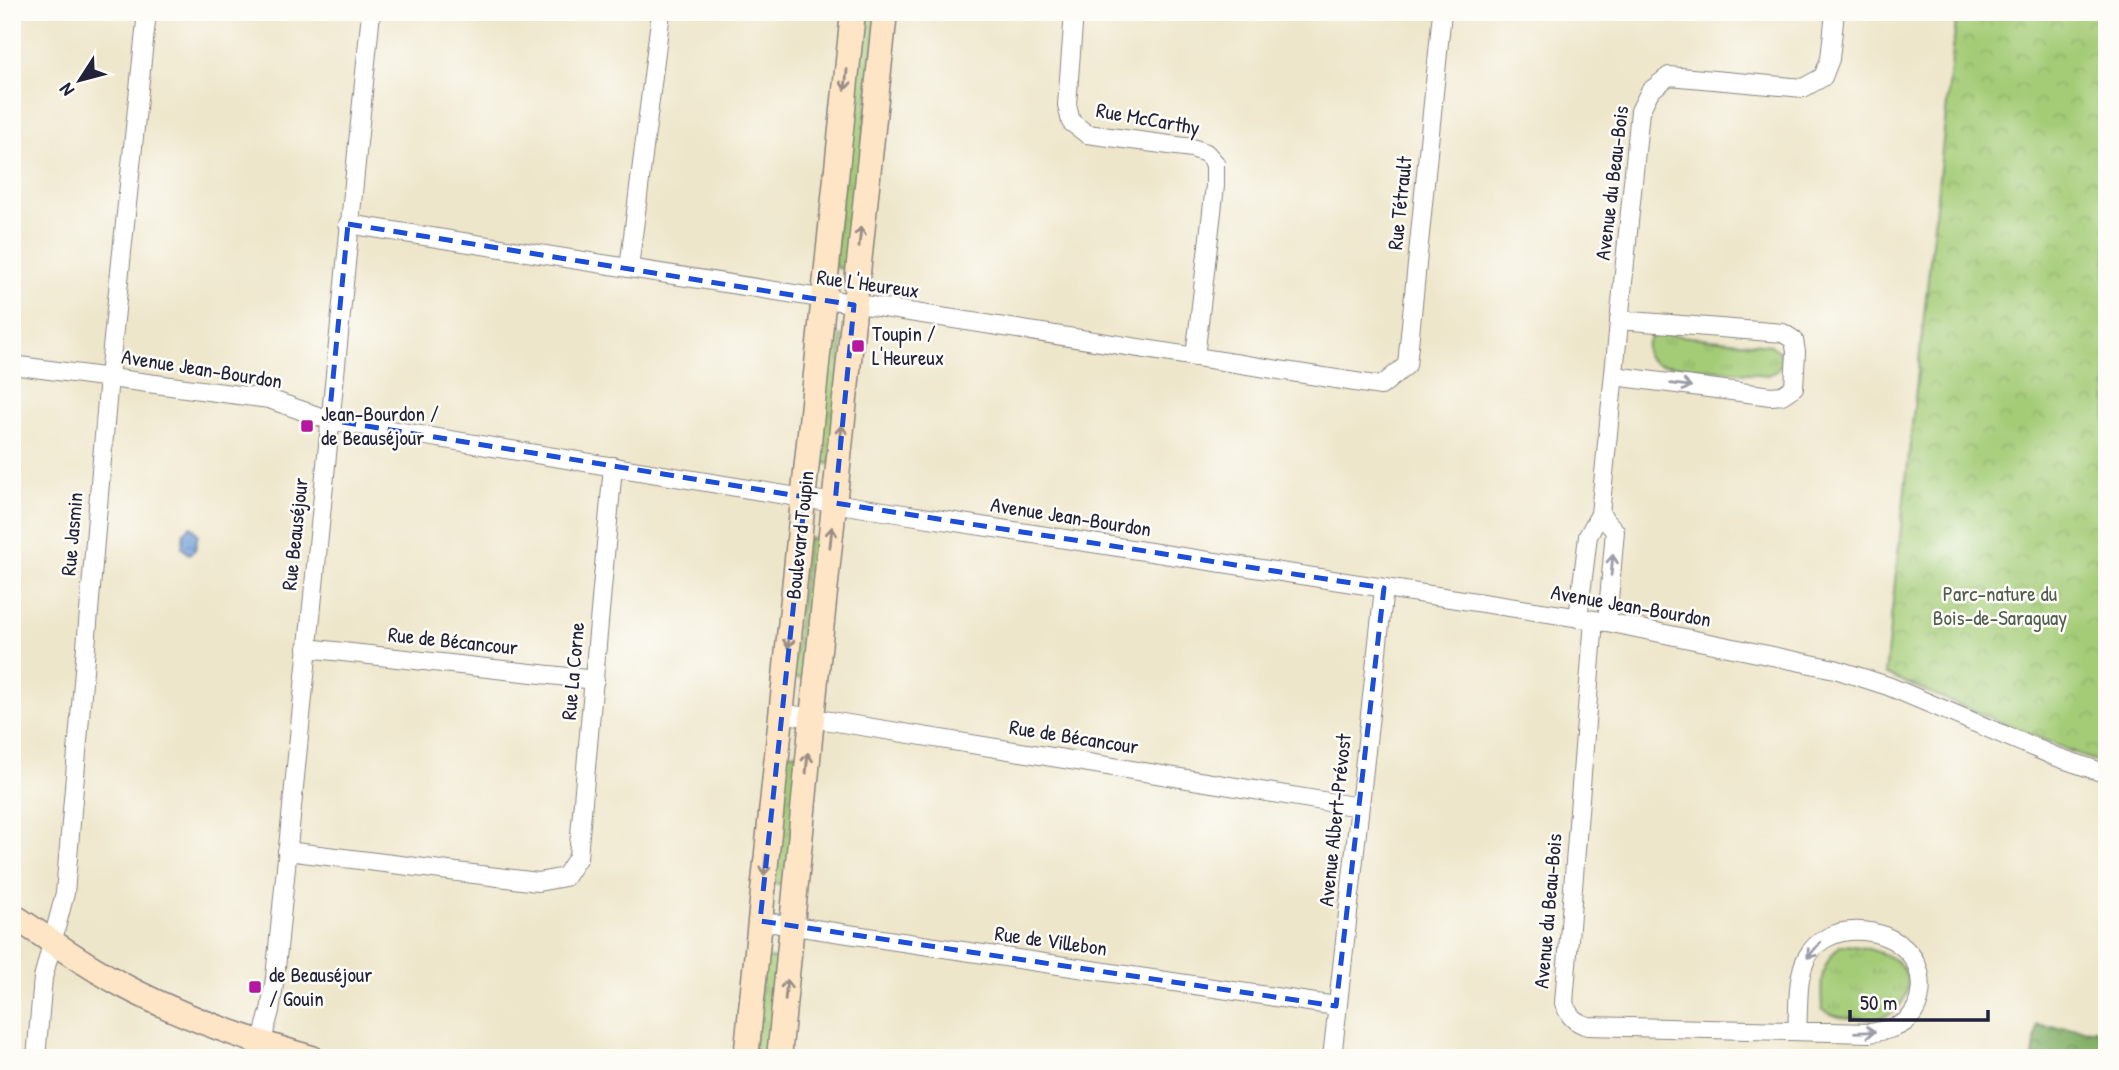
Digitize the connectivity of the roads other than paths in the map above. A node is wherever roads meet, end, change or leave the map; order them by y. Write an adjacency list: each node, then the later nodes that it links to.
1 (147, 12): 17 (street, Rue Jasmin)
2 (371, 12): 9 (street, Rue Beauséjour)
3 (661, 12): 10 (street)
4 (853, 12): 11 (street, Boulevard Toupin, one-way to 11)
5 (884, 12): 12 (street, Boulevard Toupin, one-way to 5)
6 (1074, 12): 14 (street, Rue McCarthy)
7 (1442, 12): 18 (street, Rue Tétrault)
8 (1835, 12): 13 (street, Avenue du Beau-Bois)
9 (348, 224): 10 (street, Rue L'Heureux); 19 (street, Rue Beauséjour)
10 (629, 268): 11 (street, Rue L'Heureux)
11 (822, 300): 12 (street, Rue L'Heureux); 21 (street, Boulevard Toupin)
12 (854, 305): 14 (street, Rue L'Heureux); 22 (street, Boulevard Toupin, one-way to 12)
13 (1619, 320): 16 (street, Avenue du Beau-Bois); 16 (street, one-way to 13)
14 (1195, 357): 18 (street, Rue L'Heureux)
15 (12, 365): 17 (street, Avenue Jean-Bourdon)
16 (1614, 376): 23 (street, Avenue du Beau-Bois)
17 (108, 377): 19 (street, Avenue Jean-Bourdon); 36 (street, Rue Jasmin)
18 (1381, 386)
19 (329, 420): 20 (street, Avenue Jean-Bourdon); 26 (street, Rue Beauséjour)
20 (613, 466): 21 (street, Avenue Jean-Bourdon); 27 (street, Rue La Corne)
21 (804, 498): 22 (street, Avenue Jean-Bourdon); 28 (street, Boulevard Toupin, one-way to 28)
22 (835, 503): 24 (street, Avenue Jean-Bourdon); 29 (street, Boulevard Toupin, one-way to 22)
23 (1600, 514): 25 (street, Avenue du Beau-Bois); 25 (street, Avenue du Beau-Bois, one-way to 23)
24 (1384, 588): 25 (street, Avenue Jean-Bourdon); 31 (street, Avenue Albert-Prévost)
25 (1593, 620): 30 (street, Avenue Jean-Bourdon); 38 (street, Avenue du Beau-Bois)
26 (307, 648): 27 (street, Rue de Bécancour); 32 (street, Rue Beauséjour)
27 (595, 680): 32 (street, Rue La Corne)
28 (781, 713): 29 (street, Rue de Bécancour); 34 (street, Boulevard Toupin, one-way to 34)
29 (811, 718): 31 (street, Rue de Bécancour); 35 (street, Boulevard Toupin, one-way to 29)
30 (2107, 774)
31 (1359, 807): 37 (street, Avenue Albert-Prévost)
32 (287, 851): 39 (street, Rue Beauséjour)
33 (12, 915): 36 (street)
34 (760, 921): 35 (street, Rue de Villebon); 42 (street, Boulevard Toupin)
35 (792, 925): 37 (street, Rue de Villebon); 43 (street, Boulevard Toupin, one-way to 35)
36 (51, 942): 39 (street); 40 (street, Rue Jasmin)
37 (1336, 1006): 44 (street, Avenue Albert-Prévost)
38 (1797, 1031): 38 (street, Avenue du Beau-Bois, one-way to 38)
39 (259, 1050): 41 (street)
40 (36, 1058)
41 (312, 1058)
42 (746, 1058)
43 (779, 1058)
44 (1332, 1058)

